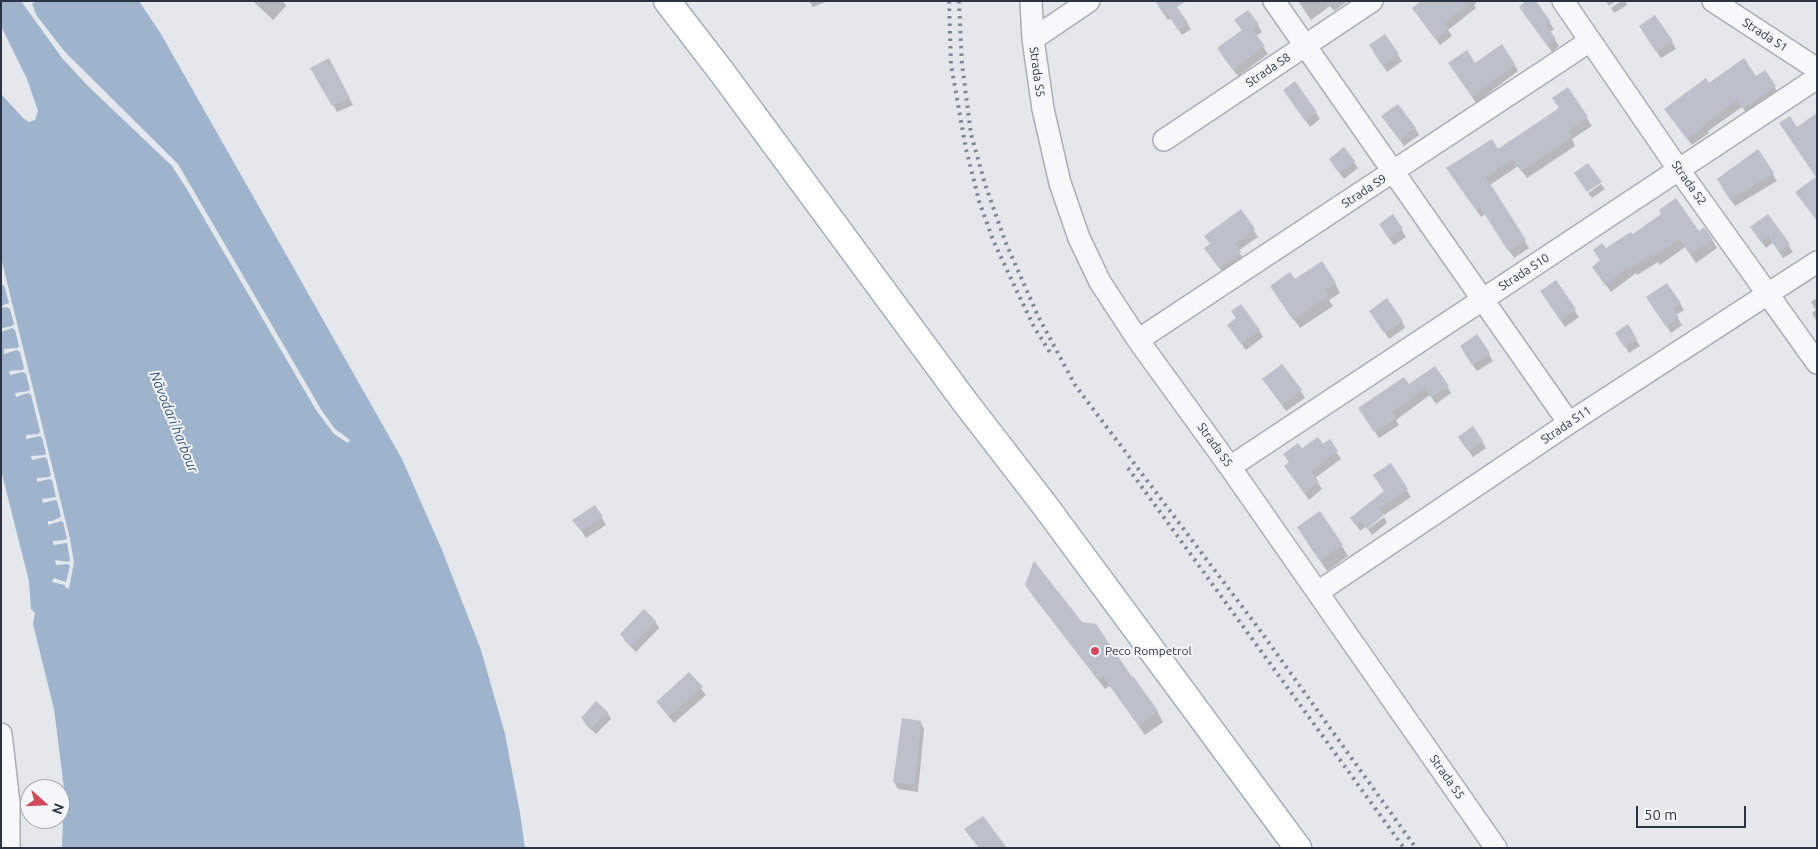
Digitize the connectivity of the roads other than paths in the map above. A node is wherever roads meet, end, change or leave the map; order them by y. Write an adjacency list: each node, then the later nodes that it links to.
1 (1031, 1): 8 (street, Strada S5)
2 (1089, 1): 8 (street)
3 (1274, 1): 10 (street)
4 (1372, 1): 10 (street, Strada S8)
5 (1563, 1): 9 (street, Strada S2)
6 (1713, 1): 11 (street, Strada S1)
7 (672, 3): 26 (main road)
8 (1033, 39): 19 (street, Strada S5)
9 (1590, 41): 14 (street, Strada S2); 15 (street, Strada S9)
10 (1305, 46): 13 (street, Strada S8); 15 (street)
11 (1817, 69)
12 (1817, 78): 14 (street, Strada S10)
13 (1164, 140)
14 (1679, 170): 17 (street, Strada S2); 18 (street, Strada S10)
15 (1393, 172): 18 (street); 19 (street, Strada S9)
16 (1817, 262): 17 (street, Strada S11)
17 (1768, 294): 20 (street, Strada S2); 21 (street, Strada S11)
18 (1482, 299): 21 (street); 22 (street, Strada S10)
19 (1138, 340): 22 (street, Strada S5)
20 (1817, 363)
21 (1569, 423): 23 (street, Strada S11)
22 (1230, 466): 23 (street, Strada S5)
23 (1318, 592): 27 (street, Strada S5)
24 (1, 734): 25 (street)
25 (9, 848)
26 (1298, 848)
27 (1496, 848)

